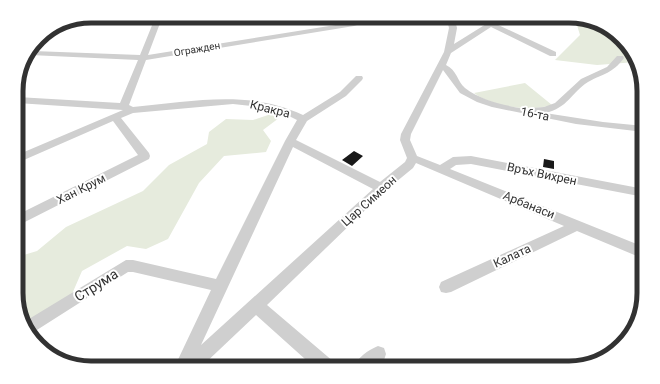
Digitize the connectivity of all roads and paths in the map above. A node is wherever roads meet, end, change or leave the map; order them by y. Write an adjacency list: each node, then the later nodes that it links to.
1 (156, 23): 8 (street)
2 (352, 23): 8 (street, Огражден)
3 (452, 23): 5 (street)
4 (490, 24): 5 (street); 7 (street)
5 (448, 52): 10 (street)
6 (35, 53): 8 (street, Огражден)
7 (553, 54)
8 (144, 58): 13 (street)
9 (620, 58): 14 (street)
10 (441, 66): 14 (street, 16-та); 20 (street)
11 (359, 78): 16 (street)
12 (23, 100): 13 (street)
13 (127, 108): 15 (street, Кракра); 16 (street, Кракра)
14 (510, 109): 17 (street, 16-та)
15 (114, 116): 19 (street, Кракра); 24 (street, Хан Крум)
16 (303, 119): 18 (street, Кракра)
17 (637, 128)
18 (290, 141): 22 (street); 27 (street, Кракра)
19 (23, 156)
20 (413, 158): 21 (street, Арбанаси); 22 (street, Цар Симеон)
21 (442, 169): 23 (street, Връх Вихрен); 25 (street, Арбанаси)
22 (381, 188): 29 (street, Цар Симеон)
23 (637, 192)
24 (23, 218)
25 (578, 225): 26 (street, Арбанаси); 28 (street, Калата)
26 (637, 250)
27 (220, 286): 30 (street, Струма); 32 (street, Кракра)
28 (446, 287)
29 (256, 305): 33 (street, Цар Симеон); 34 (street)
30 (31, 326)
31 (378, 354): 35 (street)
32 (185, 361)
33 (196, 361)
34 (320, 361)
35 (370, 361)

